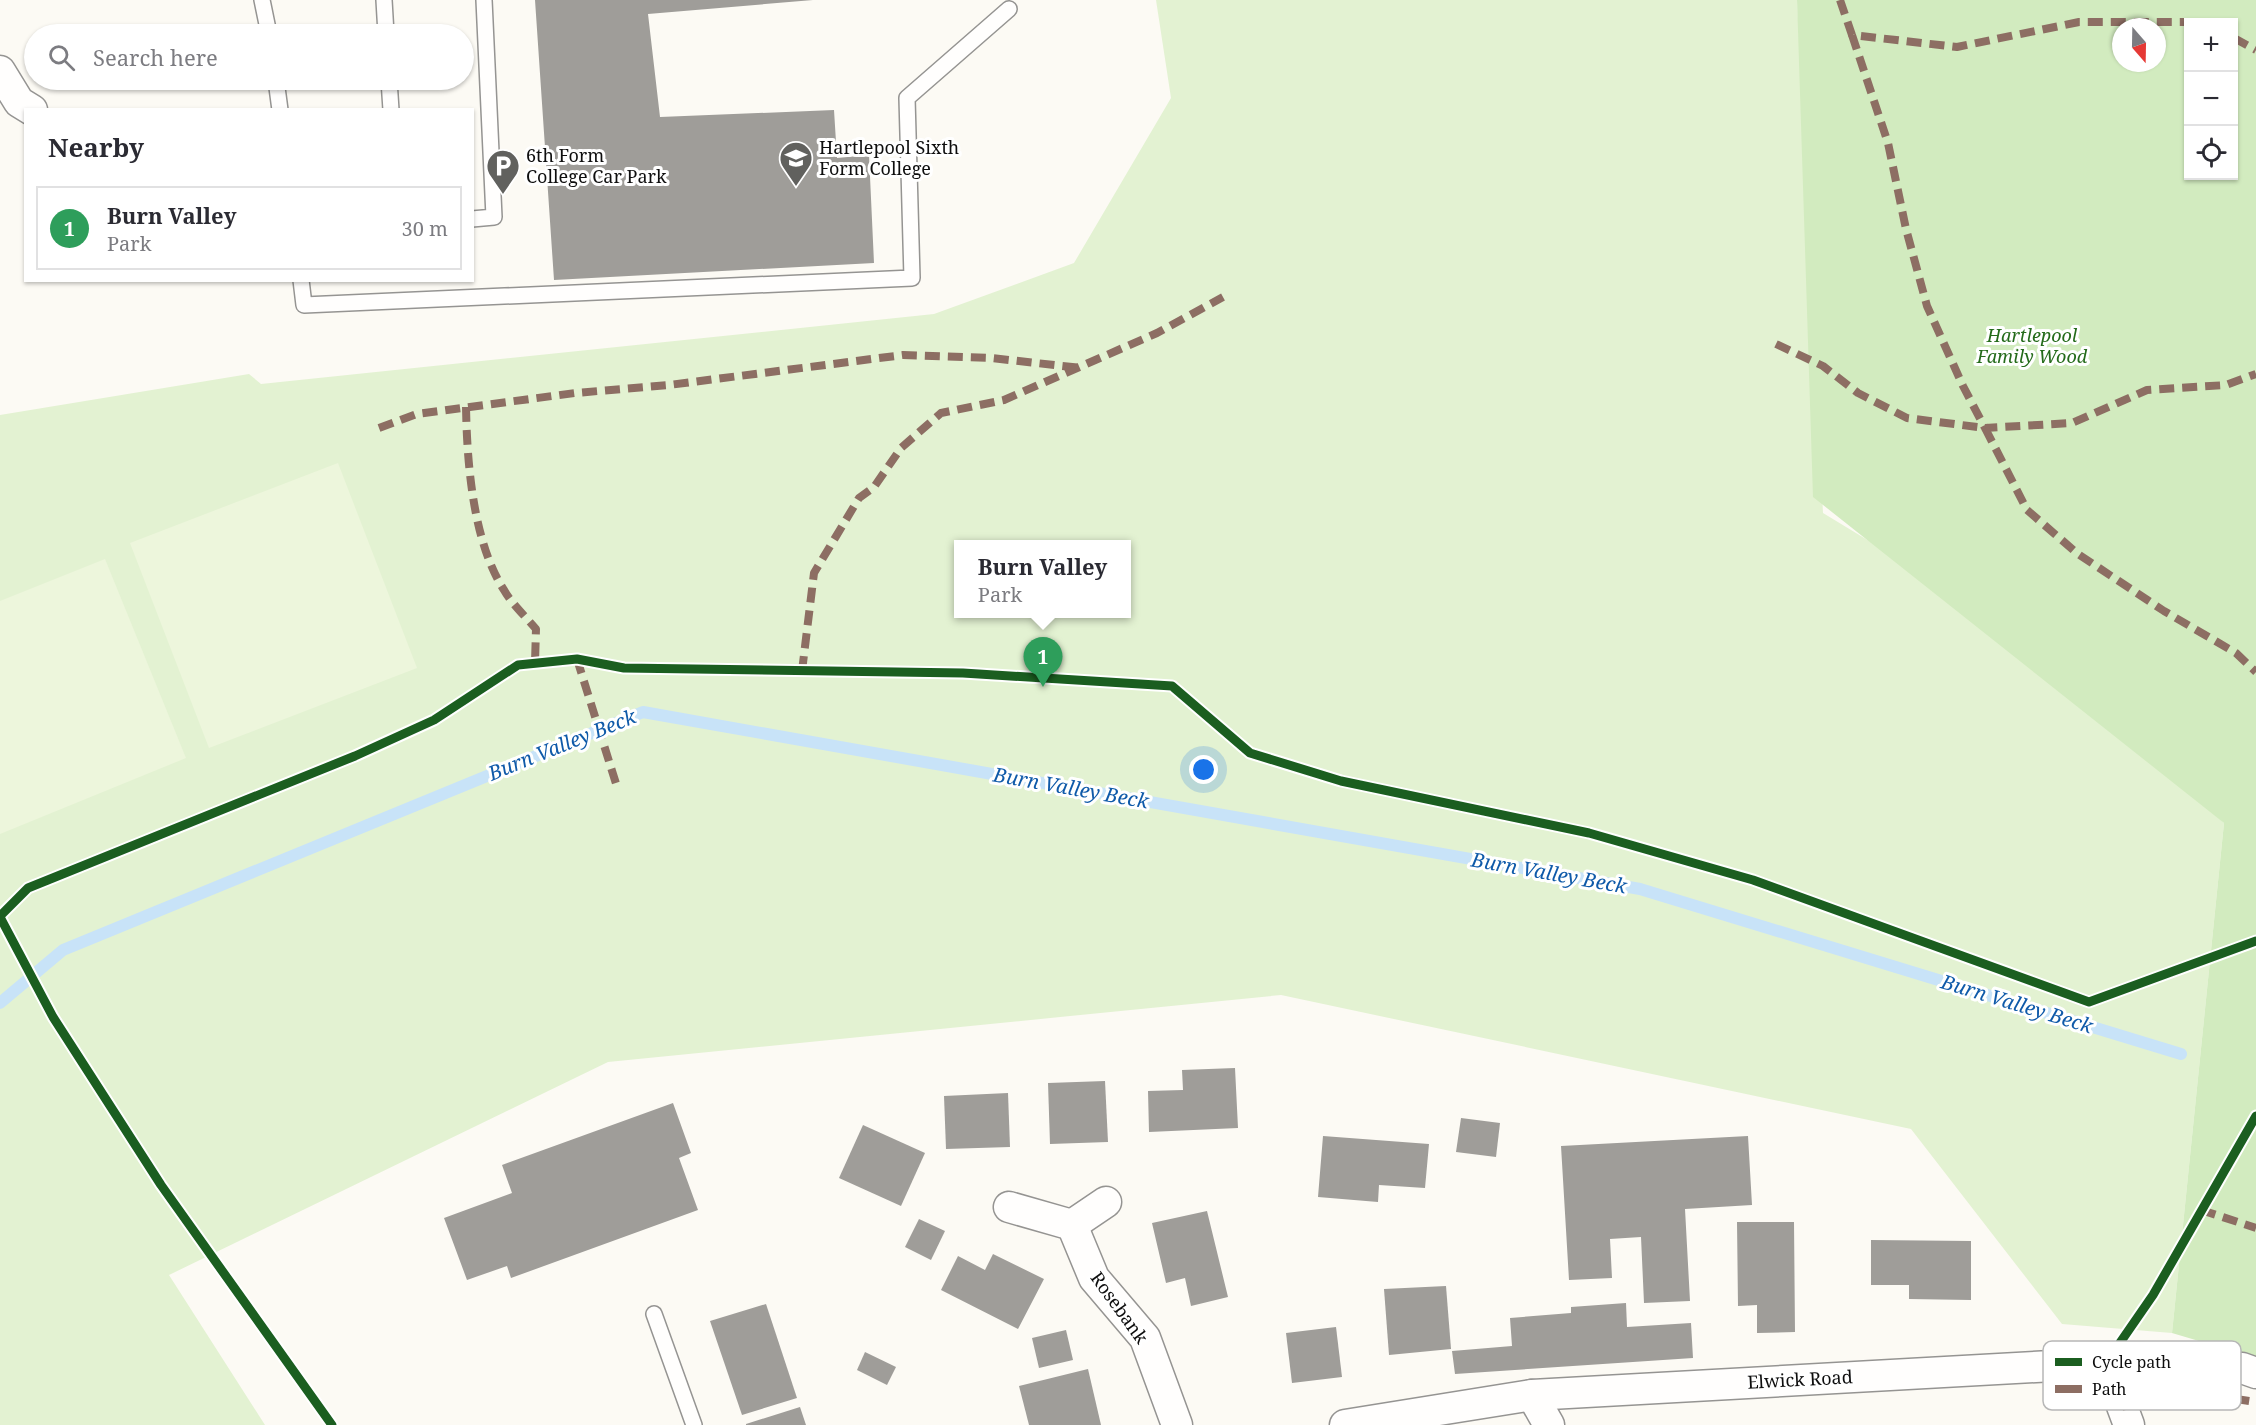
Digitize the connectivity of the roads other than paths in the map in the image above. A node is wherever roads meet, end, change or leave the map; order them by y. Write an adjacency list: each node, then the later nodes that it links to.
1 (262, 0): 5 (lane)
2 (384, 0): 6 (lane)
3 (484, 0): 13 (lane)
4 (1009, 9): 14 (lane)
5 (267, 24)
6 (385, 24)
7 (0, 71): 10 (street)
8 (277, 90): 11 (lane)
9 (390, 90): 12 (lane)
10 (29, 108)
11 (280, 108)
12 (391, 108)
13 (474, 219)
14 (301, 282)
15 (1106, 1202): 17 (street)
16 (1009, 1207): 17 (street)
17 (1072, 1225): 25 (street, Rosebank)
18 (654, 1314): 24 (lane)
19 (2043, 1366): 22 (street, Elwick Road)
20 (2241, 1368): 21 (street, Elwick Road)
21 (2256, 1373)
22 (1532, 1395): 26 (street, Elwick Road); 27 (street)
23 (2124, 1410): 28 (street)
24 (694, 1425)
25 (1177, 1425)
26 (1345, 1425)
27 (1549, 1425)
28 (2129, 1425)

